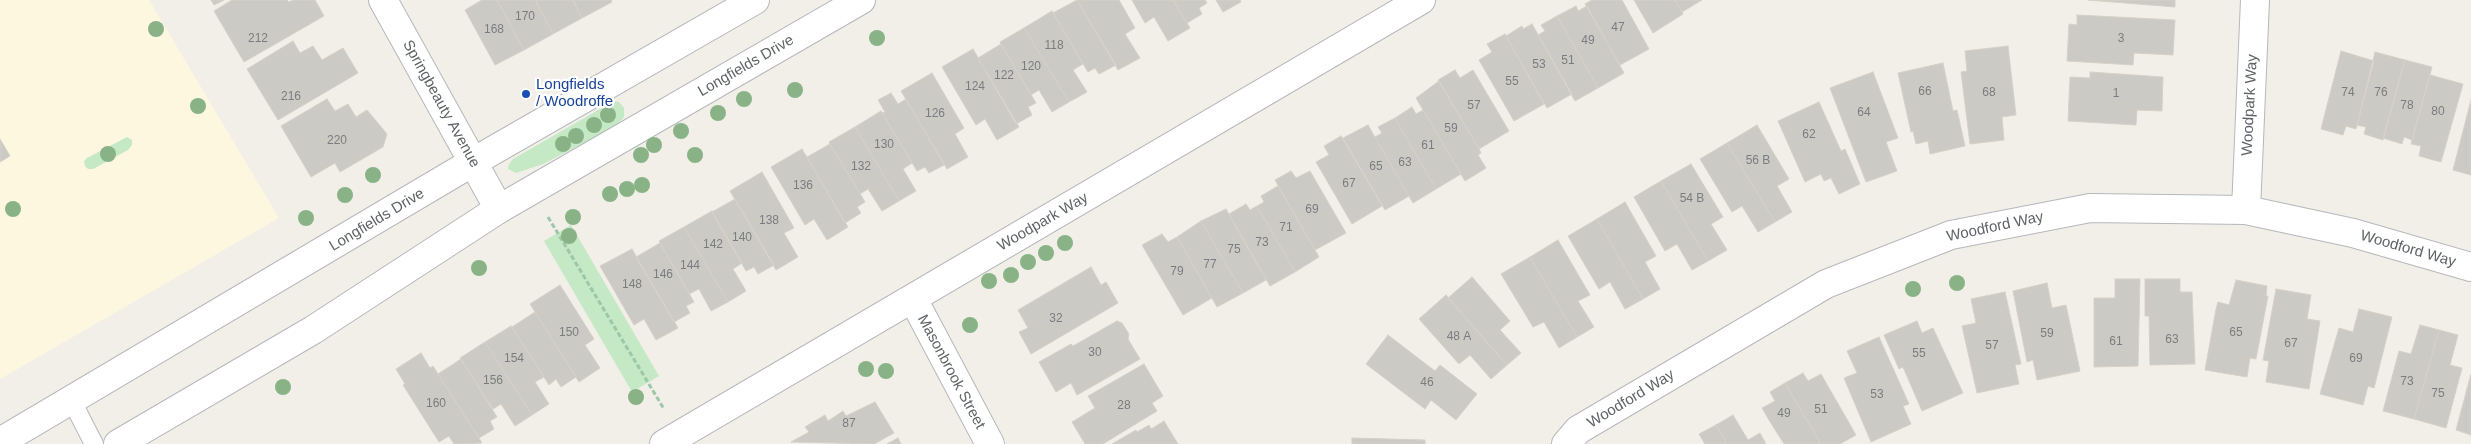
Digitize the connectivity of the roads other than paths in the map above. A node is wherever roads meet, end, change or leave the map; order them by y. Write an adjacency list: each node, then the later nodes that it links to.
1 (383, 0): 6 (street, Springbeauty Avenue)
2 (755, 0): 6 (street, Longfields Drive)
3 (861, 0): 7 (street, Longfields Drive)
4 (1421, 0): 10 (street, Woodpark Way)
5 (2255, 0): 8 (street, Woodpark Way)
6 (473, 162): 7 (street, Springbeauty Avenue); 11 (street, Longfields Drive)
7 (499, 209): 15 (street, Longfields Drive)
8 (2246, 210): 9 (street, Woodford Way); 17 (street, Woodford Way)
9 (2471, 267)
10 (913, 299): 12 (street, Woodpark Way); 16 (street, Masonbrook Street)
11 (72, 401): 13 (street, Longfields Drive); 14 (lane)
12 (672, 440)
13 (0, 442)
14 (94, 444)
15 (118, 444)
16 (990, 444)
17 (1566, 444)

